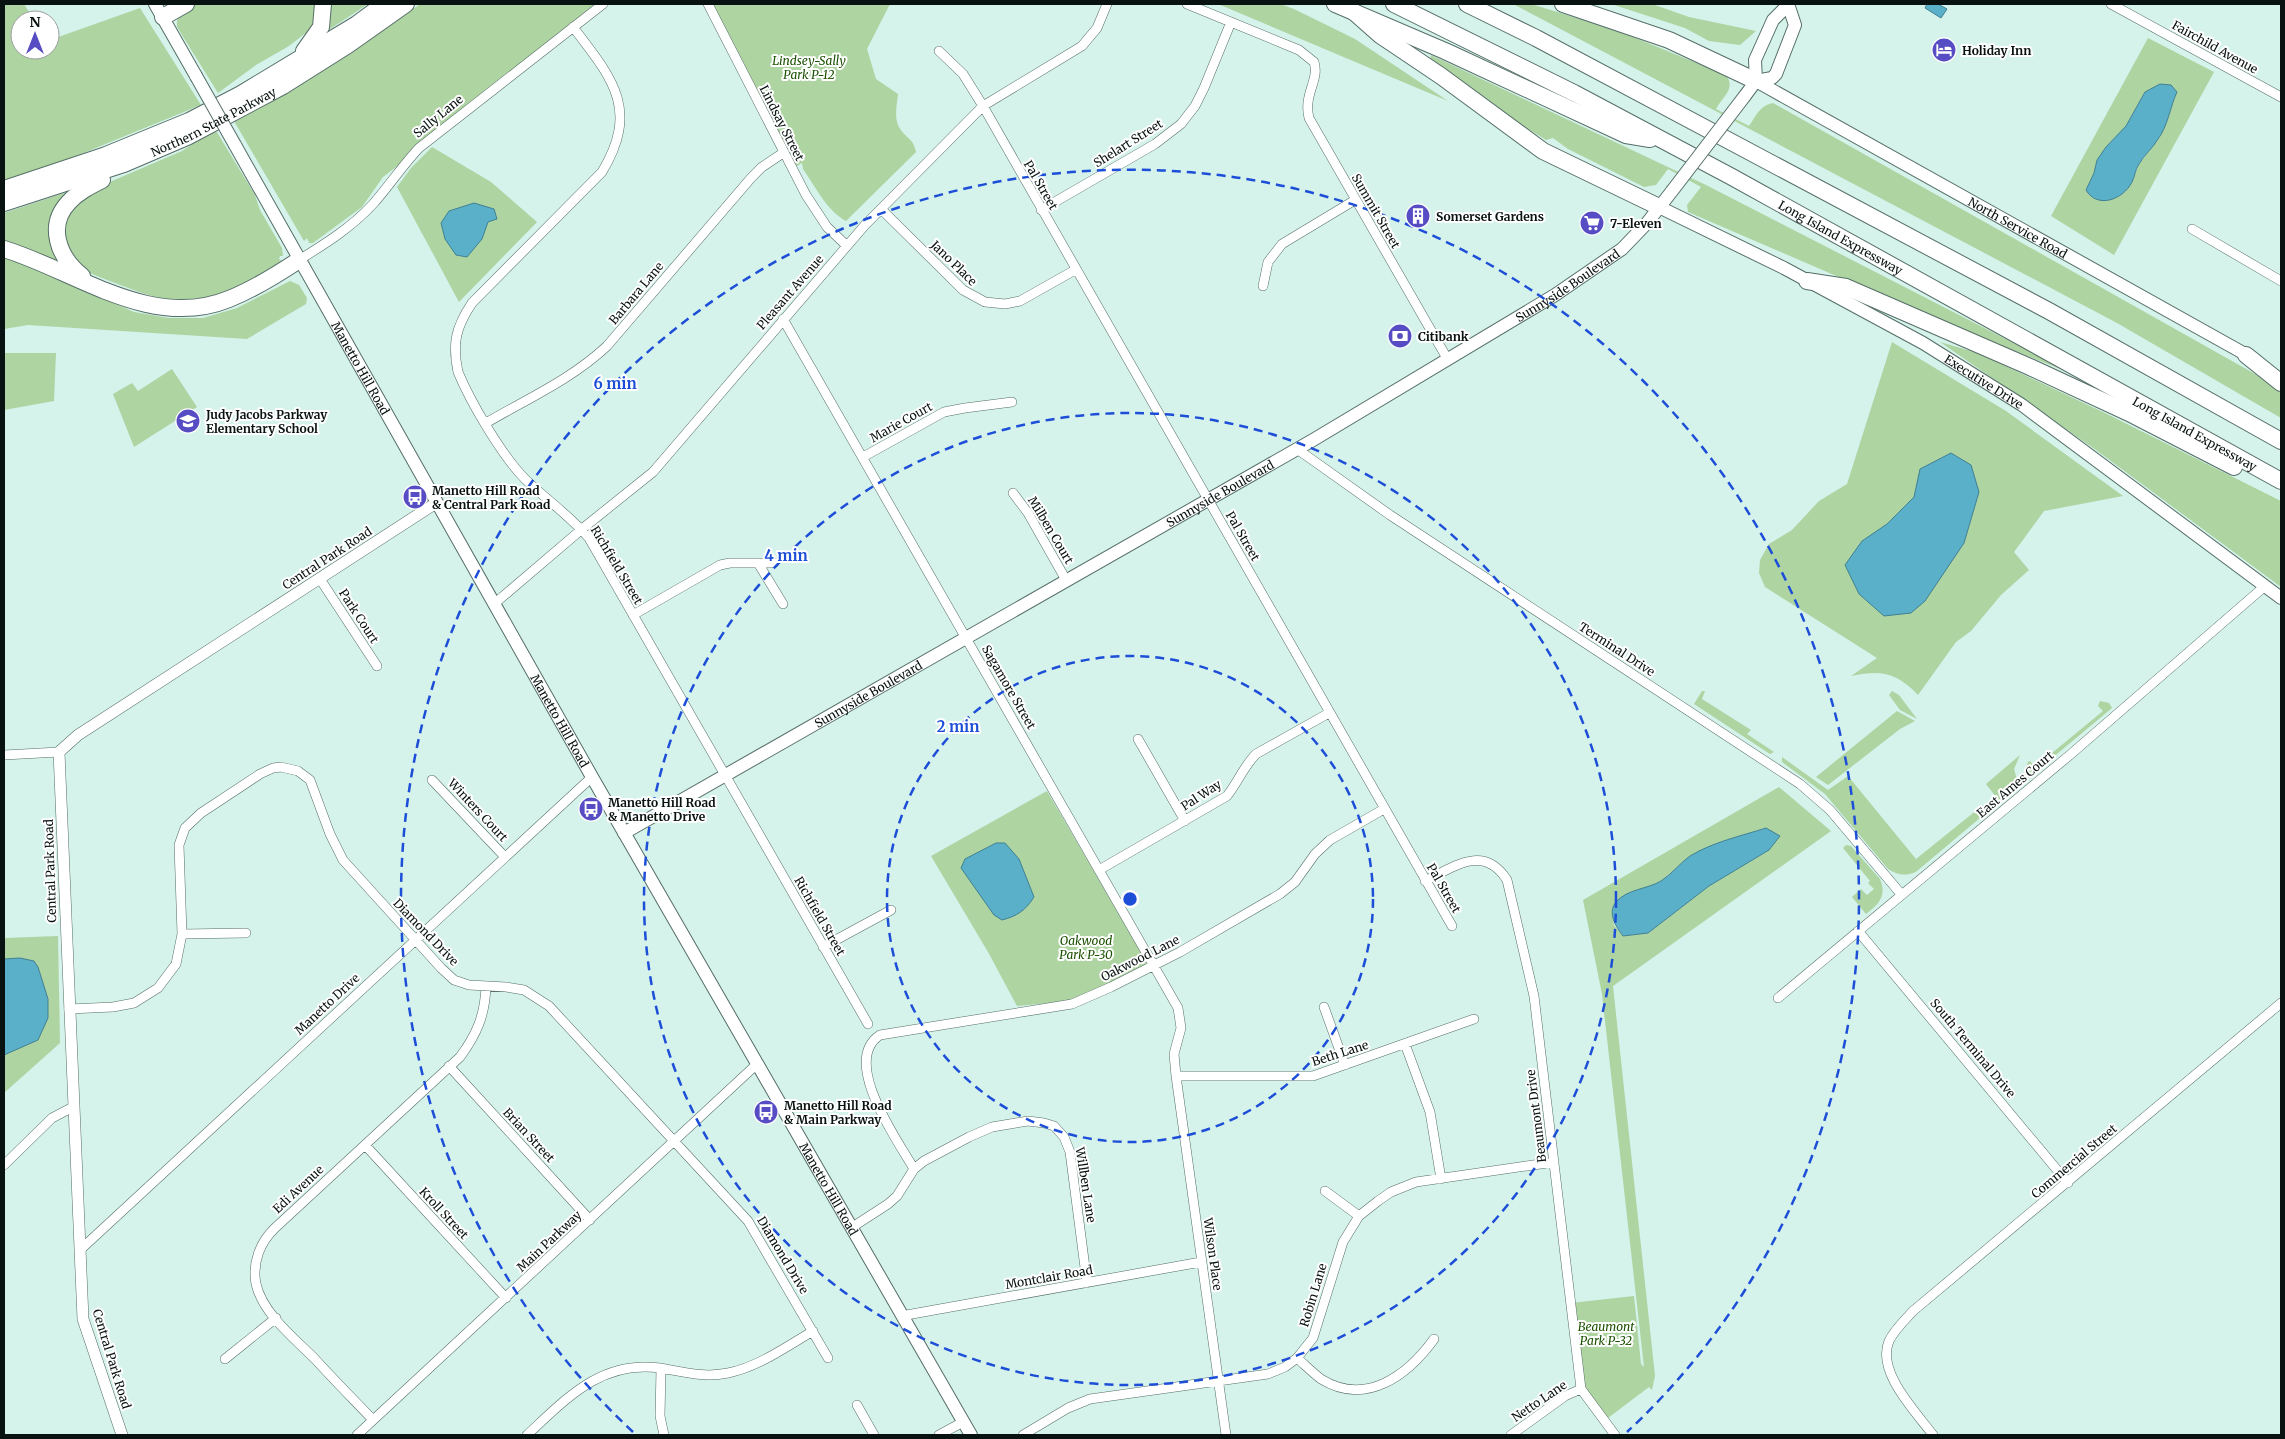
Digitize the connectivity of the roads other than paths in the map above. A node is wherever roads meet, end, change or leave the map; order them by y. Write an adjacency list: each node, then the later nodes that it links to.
1 (175, 4): 16 (highway)
2 (186, 4): 16 (highway)
3 (323, 4): 21 (highway)
4 (384, 4): 21 (highway, Northern State Parkway)
5 (406, 4): 27 (highway, Northern State Parkway)
6 (603, 4): 19 (street, Sally Lane)
7 (708, 4): 26 (street, Lindsay Street)
8 (1107, 4): 24 (street, Pleasant Avenue)
9 (1187, 4): 18 (street)
10 (1334, 4): 17 (highway)
11 (1394, 4): 25 (highway, Long Island Expressway)
12 (1467, 4): 50 (highway)
13 (1563, 4): 22 (highway)
14 (1788, 4): 22 (main road, Sunnyside Boulevard); 22 (main road, Sunnyside Boulevard)
15 (2111, 4): 23 (street, Fairchild Avenue)
16 (159, 11): 37 (main road, Manetto Hill Road, bridge)
17 (1354, 12): 25 (highway); 31 (highway)
18 (1232, 22): 29 (street, Summit Street); 33 (street, Shelart Street)
19 (573, 27): 37 (street, Sally Lane); 49 (street, Richfield Street)
20 (939, 52): 24 (street, Pal Street)
21 (299, 58): 28 (highway, Northern State Parkway)
22 (1756, 82): 31 (main road, Sunnyside Boulevard, bridge); 44 (main road, North Service Road)
23 (2281, 97)
24 (982, 106): 32 (street, Pleasant Avenue); 33 (street, Pal Street)
25 (1664, 141): 53 (highway, Long Island Expressway)
26 (783, 153): 35 (street, Lindsay Street); 49 (street, Barbara Lane)
27 (124, 164): 30 (highway, Northern State Parkway); 41 (highway)
28 (4, 189)
29 (1355, 200): 42 (street); 45 (street, Summit Street)
30 (4, 203)
31 (1659, 207): 40 (main road, Executive Drive); 45 (main road, Sunnyside Boulevard)
32 (881, 209): 35 (street, Pleasant Avenue); 38 (street, Jano Place)
33 (1041, 210): 38 (street, Pal Street)
34 (2192, 230): 39 (street)
35 (846, 245): 43 (street, Pleasant Avenue)
36 (4, 249): 41 (highway)
37 (300, 260): 41 (highway); 57 (main road, Manetto Hill Road)
38 (1075, 270): 56 (street, Pal Street)
39 (2281, 280)
40 (1807, 281): 54 (highway); 63 (main road, Executive Drive)
41 (89, 282)
42 (1263, 286)
43 (783, 319): 52 (street, Sagamore Street); 58 (street, Pleasant Avenue)
44 (2246, 354): 46 (main road, North Service Road); 47 (highway)
45 (1448, 360): 51 (main road, Sunnyside Boulevard)
46 (2281, 374)
47 (2281, 383)
48 (1012, 402): 52 (street, Marie Court)
49 (486, 422): 58 (street, Richfield Street)
50 (2281, 441)
51 (1297, 449): 56 (main road, Sunnyside Boulevard); 83 (street, Terminal Drive)
52 (863, 458): 68 (street, Sagamore Street)
53 (2281, 481)
54 (2281, 490)
55 (1013, 493): 62 (street, Milben Court)
56 (1207, 500): 62 (main road, Sunnyside Boulevard); 70 (street, Pal Street)
57 (436, 503): 61 (street, Central Park Road); 65 (main road, Manetto Hill Road)
58 (582, 529): 65 (street, Pleasant Avenue); 67 (street, Richfield Street)
59 (758, 563): 60 (street); 66 (street); 67 (street)
60 (774, 563)
61 (320, 579): 69 (street, Park Court); 72 (street, Central Park Road)
62 (1066, 580): 68 (main road, Sunnyside Boulevard)
63 (2265, 586): 64 (main road, Executive Drive); 83 (street, East Ames Court)
64 (2281, 598)
65 (494, 604): 75 (main road, Manetto Hill Road)
66 (783, 604)
67 (633, 615): 74 (street, Richfield Street)
68 (966, 638): 74 (main road, Sunnyside Boulevard); 81 (street, Sagamore Street)
69 (377, 666)
70 (1329, 713): 77 (street, Pal Street); 78 (street, Pal Way)
71 (1138, 739): 78 (street)
72 (59, 752): 73 (street); 96 (street, Central Park Road)
73 (4, 755)
74 (725, 776): 79 (main road, Sunnyside Boulevard); 90 (street, Richfield Street)
75 (592, 777): 79 (main road, Manetto Hill Road); 80 (street, Manetto Drive)
76 (432, 780): 80 (street, Winters Court)
77 (1384, 809): 82 (street, Pal Street); 91 (street, Oakwood Lane)
78 (1185, 821): 81 (street, Pal Way)
79 (624, 833): 100 (main road, Manetto Hill Road)
80 (505, 857): 89 (street, Manetto Drive)
81 (1099, 870): 91 (street, Sagamore Street)
82 (1425, 881): 85 (street, Pal Street); 107 (street, Beaumont Drive)
83 (1901, 894): 86 (street, East Ames Court)
84 (891, 910): 90 (street)
85 (1452, 926)
86 (1858, 931): 93 (street, East Ames Court); 111 (street, South Terminal Drive)
87 (246, 933): 88 (street)
88 (182, 934): 89 (street, Diamond Drive); 96 (street, Diamond Drive)
89 (416, 940): 92 (street, Diamond Drive); 116 (street, Manetto Drive)
90 (823, 948): 98 (street, Richfield Street)
91 (1153, 965): 103 (street, Sagamore Street); 109 (street, Oakwood Lane)
92 (486, 986): 101 (street, Edi Avenue); 105 (street, Diamond Drive)
93 (1778, 998)
94 (2281, 1003): 111 (street, Commercial Street)
95 (1324, 1007): 102 (street)
96 (69, 1009): 104 (street, Central Park Road)
97 (1474, 1019): 99 (street, Beth Lane)
98 (868, 1024)
99 (1406, 1044): 102 (street, Beth Lane); 110 (street)
100 (757, 1064): 105 (street, Main Parkway); 115 (main road, Manetto Hill Road)
101 (449, 1066): 106 (street, Edi Avenue); 114 (street, Brian Street)
102 (1345, 1066): 103 (street, Beth Lane)
103 (1176, 1076): 117 (street, Wilson Place)
104 (73, 1107): 108 (street); 116 (street, Central Park Road)
105 (676, 1141): 114 (street, Main Parkway); 122 (street, Diamond Drive)
106 (364, 1145): 119 (street, Kroll Street); 121 (street, Edi Avenue)
107 (1554, 1162): 110 (street, Robin Lane); 129 (street, Beaumont Drive)
108 (4, 1165)
109 (914, 1169): 115 (street, Willben Lane); 118 (street, Willben Lane)
110 (1440, 1179): 113 (street, Robin Lane)
111 (2068, 1183): 144 (street, Commercial Street)
112 (1326, 1191): 113 (street)
113 (1359, 1216): 125 (street, Robin Lane)
114 (590, 1220): 119 (street, Main Parkway)
115 (851, 1228): 120 (main road, Manetto Hill Road)
116 (80, 1250): 133 (street, Central Park Road)
117 (1201, 1262): 118 (street, Montclair Road); 128 (street, Wilson Place)
118 (1087, 1283): 120 (street, Montclair Road)
119 (506, 1298): 131 (street, Main Parkway)
120 (901, 1316): 132 (main road, Manetto Hill Road)
121 (276, 1318): 126 (street); 131 (street, Edi Avenue)
122 (813, 1331): 124 (street, Diamond Drive); 127 (street)
123 (1434, 1340): 125 (street)
124 (828, 1358)
125 (1297, 1358): 128 (street, Robin Lane)
126 (225, 1359)
127 (661, 1368): 135 (street); 136 (street)
128 (1217, 1380): 140 (street, Robin Lane); 141 (street, Wilson Place)
129 (1581, 1389): 142 (street, Netto Lane); 143 (street, Beaumont Drive)
130 (857, 1406): 137 (street)
131 (373, 1420): 134 (street, Main Parkway)
132 (963, 1422): 138 (street); 139 (main road, Manetto Hill Road)
133 (122, 1435)
134 (357, 1435)
135 (528, 1435)
136 (664, 1435)
137 (874, 1435)
138 (939, 1435)
139 (971, 1435)
140 (1024, 1435)
141 (1226, 1435)
142 (1511, 1435)
143 (1615, 1435)
144 (1933, 1435)

